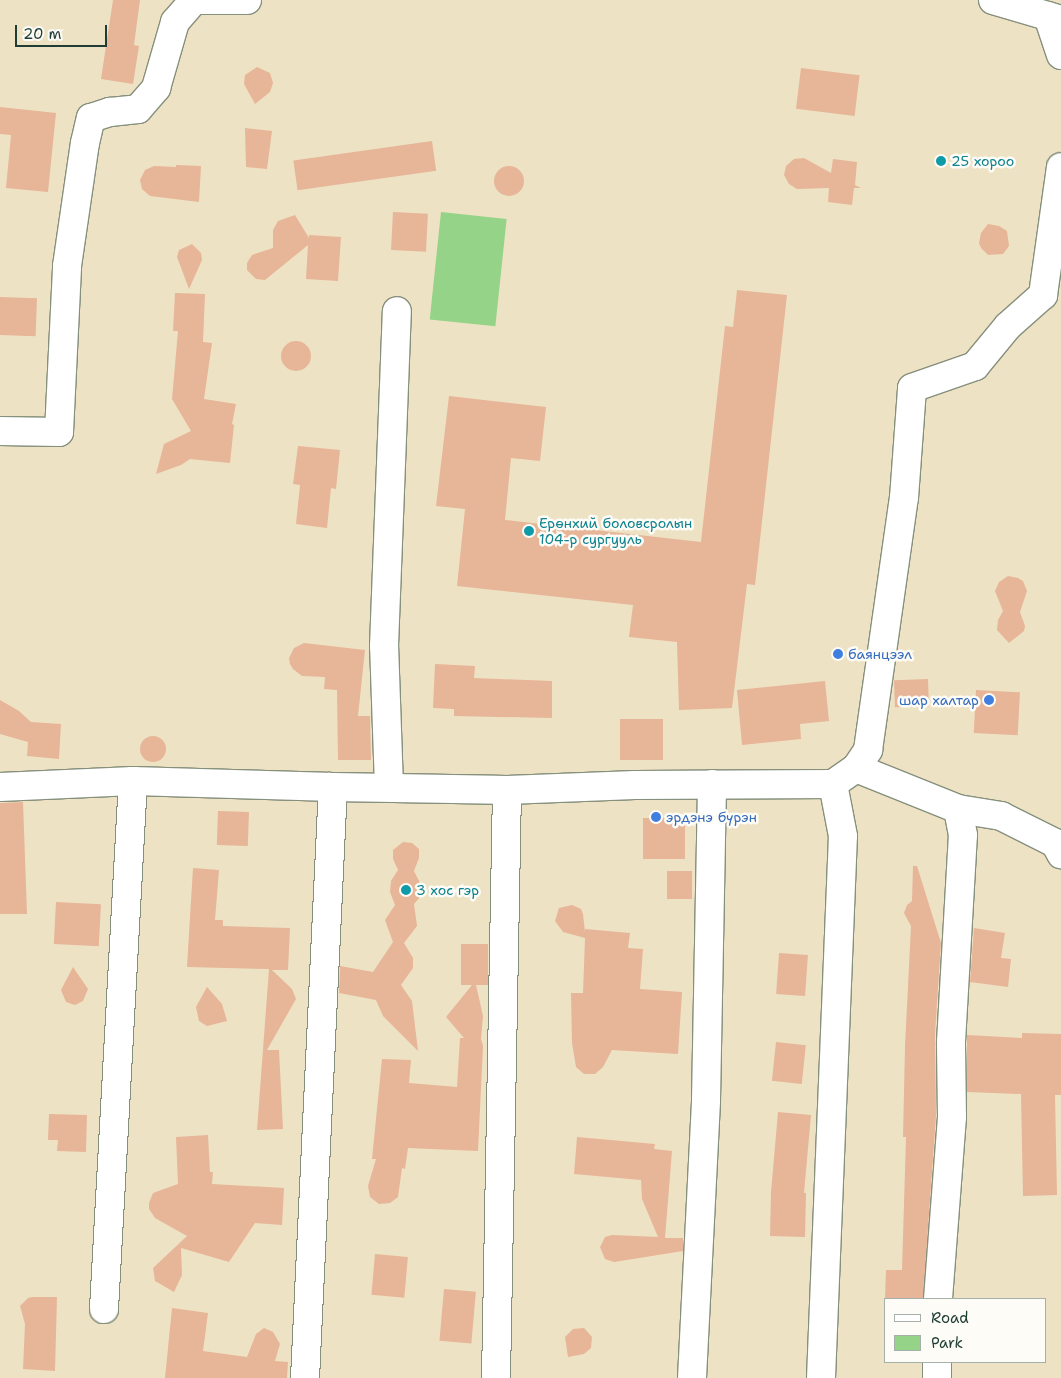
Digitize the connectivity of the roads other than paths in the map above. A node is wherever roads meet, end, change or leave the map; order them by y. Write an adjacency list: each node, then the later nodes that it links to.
1 (195, 0): 2 (street); 8 (street)
2 (247, 0)
3 (993, 0): 4 (street)
4 (1054, 18): 5 (street)
5 (1061, 55)
6 (1061, 167): 9 (street)
7 (397, 311): 14 (street)
8 (0, 431)
9 (856, 768): 12 (street); 17 (street)
10 (132, 781): 13 (street); 15 (street); 20 (street)
11 (712, 784): 12 (street); 16 (street); 24 (street)
12 (833, 784): 25 (street)
13 (0, 787)
14 (388, 787): 15 (street); 16 (street)
15 (333, 788): 22 (street)
16 (507, 790): 23 (street)
17 (958, 809): 18 (street); 19 (street)
18 (1061, 854)
19 (938, 1298)
20 (104, 1310)
21 (937, 1363): 26 (street)
22 (305, 1378)
23 (496, 1378)
24 (692, 1378)
25 (821, 1378)
26 (937, 1378)

